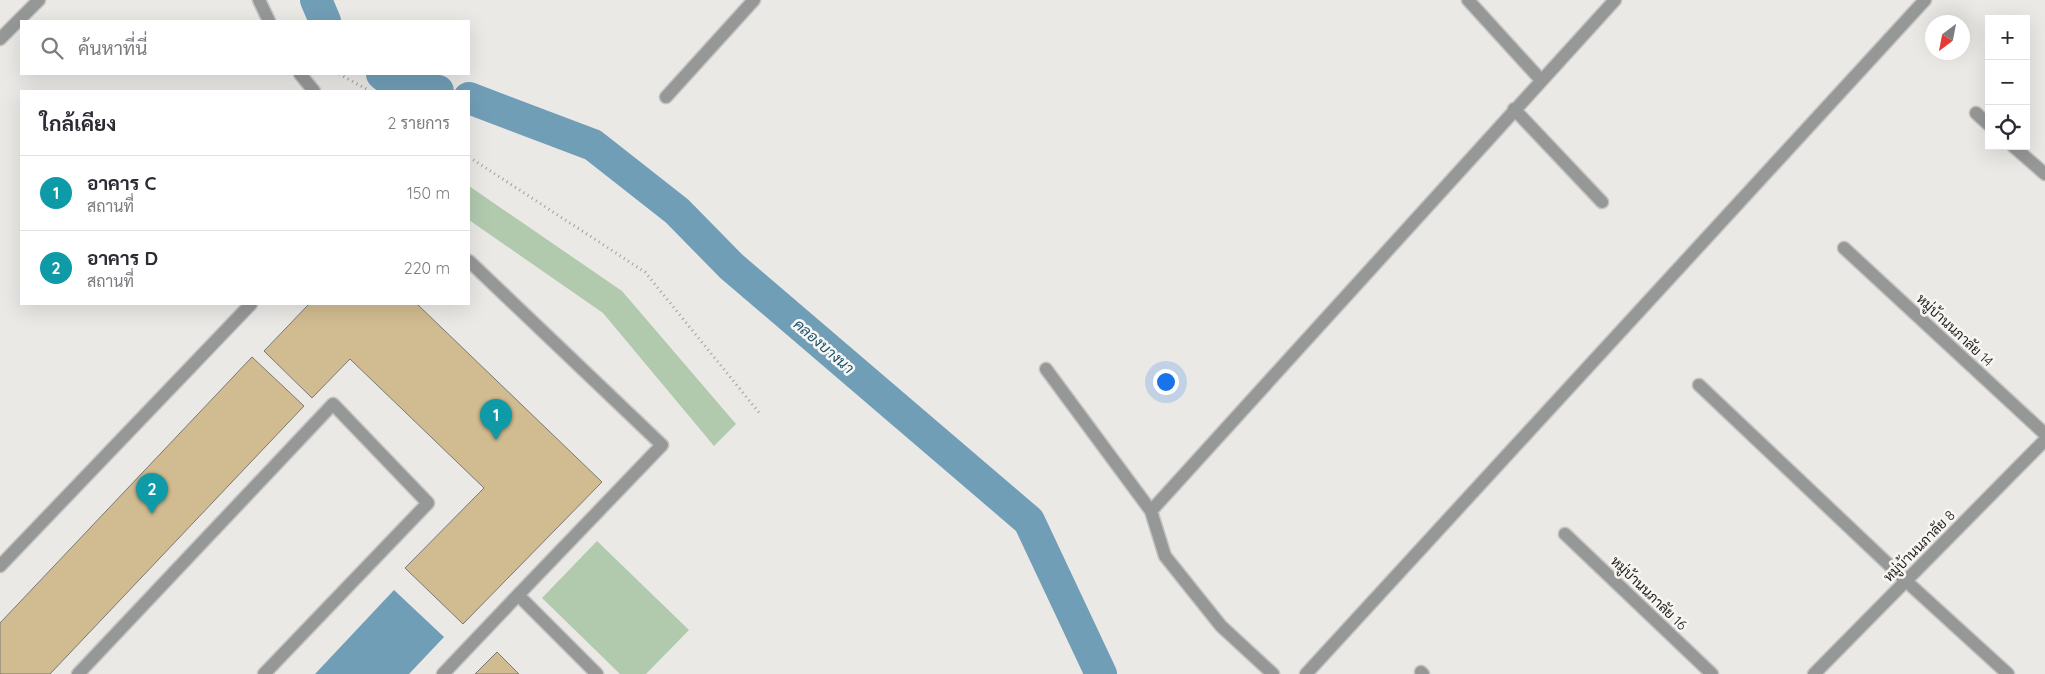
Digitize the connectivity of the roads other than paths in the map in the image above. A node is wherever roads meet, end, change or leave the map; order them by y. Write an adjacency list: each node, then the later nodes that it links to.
1 (39, 0): 8 (street)
2 (259, 0): 7 (street)
3 (754, 0): 12 (street)
4 (1468, 0): 10 (street)
5 (1615, 0): 10 (street)
6 (1925, 0): 36 (street)
7 (269, 20)
8 (0, 39)
9 (301, 75): 11 (street)
10 (1541, 80): 13 (street)
11 (313, 90)
12 (666, 97)
13 (1514, 109): 18 (street); 26 (street)
14 (1976, 113): 15 (street)
15 (1985, 121)
16 (2018, 150): 17 (street)
17 (2045, 174)
18 (1602, 202)
19 (1844, 248): 24 (street, หมู่บ้านนภาลัย 14)
20 (470, 262): 30 (street)
21 (250, 305): 28 (street)
22 (1046, 369): 26 (street)
23 (1699, 385): 29 (street)
24 (2045, 434)
25 (2045, 440): 29 (street, หมู่บ้านนภาลัย 8)
26 (1151, 511): 35 (street)
27 (1565, 534): 37 (street, หมู่บ้านนภาลัย 16)
28 (0, 566)
29 (1906, 581): 38 (street, หมู่บ้านนภาลัย 8); 39 (street)
30 (518, 595): 33 (street); 34 (street)
31 (78, 674): 32 (street)
32 (264, 674)
33 (443, 674)
34 (597, 674)
35 (1273, 674)
36 (1306, 674)
37 (1712, 674)
38 (1814, 674)
39 (2008, 674)

